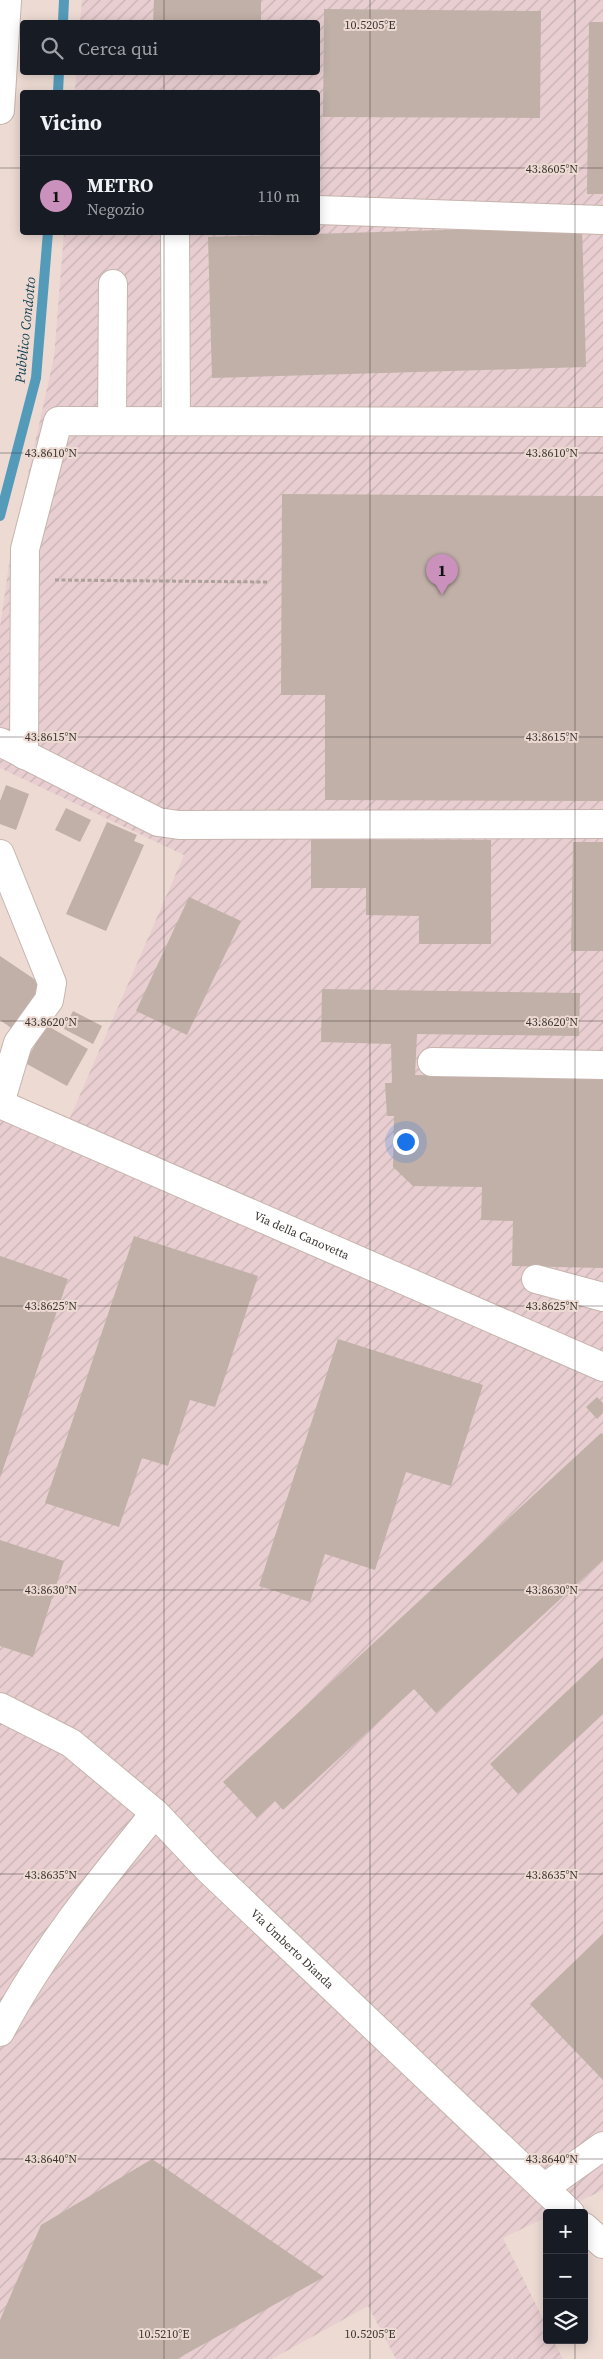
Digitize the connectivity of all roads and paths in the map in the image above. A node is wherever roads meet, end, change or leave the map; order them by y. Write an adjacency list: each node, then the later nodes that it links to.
1 (7, 0): 2 (street)
2 (0, 110)
3 (320, 210): 4 (street)
4 (603, 220)
5 (175, 235): 8 (street)
6 (112, 284): 7 (street)
7 (112, 421): 8 (street); 10 (street)
8 (176, 421): 9 (street)
9 (603, 422)
10 (24, 580): 11 (path); 13 (street)
11 (267, 582)
12 (0, 742): 13 (street)
13 (24, 755): 14 (street)
14 (603, 824)
15 (0, 854): 18 (street, Via della Canovetta)
16 (432, 1062): 17 (street)
17 (603, 1065)
18 (0, 1104): 21 (street, Via della Canovetta)
19 (536, 1279): 20 (street)
20 (603, 1297)
21 (603, 1367)
22 (0, 1707): 23 (street, Via Umberto Dianda)
23 (155, 1813): 24 (street); 26 (street, Via Umberto Dianda)
24 (0, 2032)
25 (603, 2146): 26 (street)
26 (544, 2188): 27 (street, Via Umberto Dianda)
27 (566, 2209)
28 (588, 2231): 29 (street)
29 (603, 2244)

